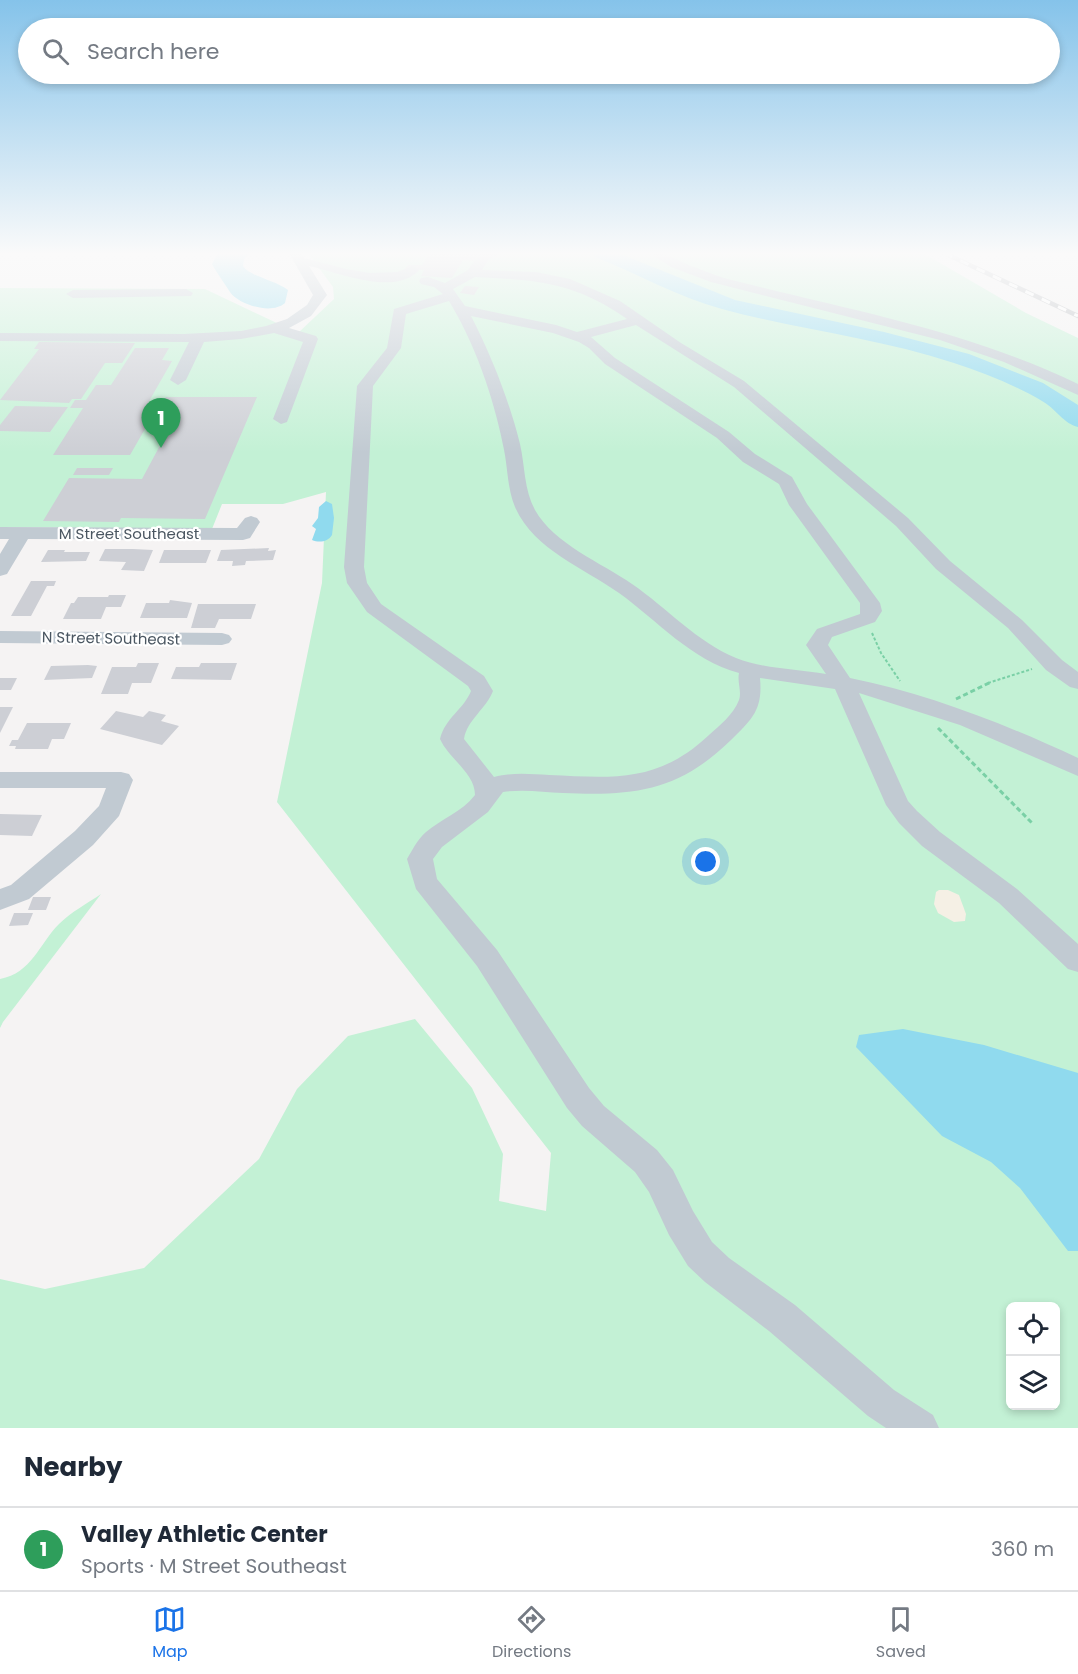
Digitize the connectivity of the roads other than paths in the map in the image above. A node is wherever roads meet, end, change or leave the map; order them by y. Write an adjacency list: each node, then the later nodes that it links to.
1 (293, 320): 7 (street)
2 (398, 320): 25 (street)
3 (462, 320): 20 (street)
4 (500, 320): 8 (street)
5 (638, 320): 8 (street); 21 (street)
6 (876, 320): 12 (street)
7 (274, 328): 10 (street); 13 (street)
8 (577, 336): 22 (street)
9 (0, 337): 10 (street)
10 (199, 337): 11 (street)
11 (178, 380)
12 (1078, 390)
13 (281, 419)
14 (251, 522): 16 (street, M Street Southeast)
15 (0, 533): 16 (street, M Street Southeast)
16 (22, 533): 17 (street)
17 (0, 570)
18 (0, 637): 19 (street, N Street Southeast)
19 (222, 639)
20 (751, 669): 22 (street); 25 (street)
21 (1078, 682)
22 (843, 683): 23 (street); 27 (street)
23 (1078, 768)
24 (0, 780): 26 (street)
25 (488, 791): 28 (street)
26 (0, 900)
27 (1078, 961)
28 (920, 1428)

